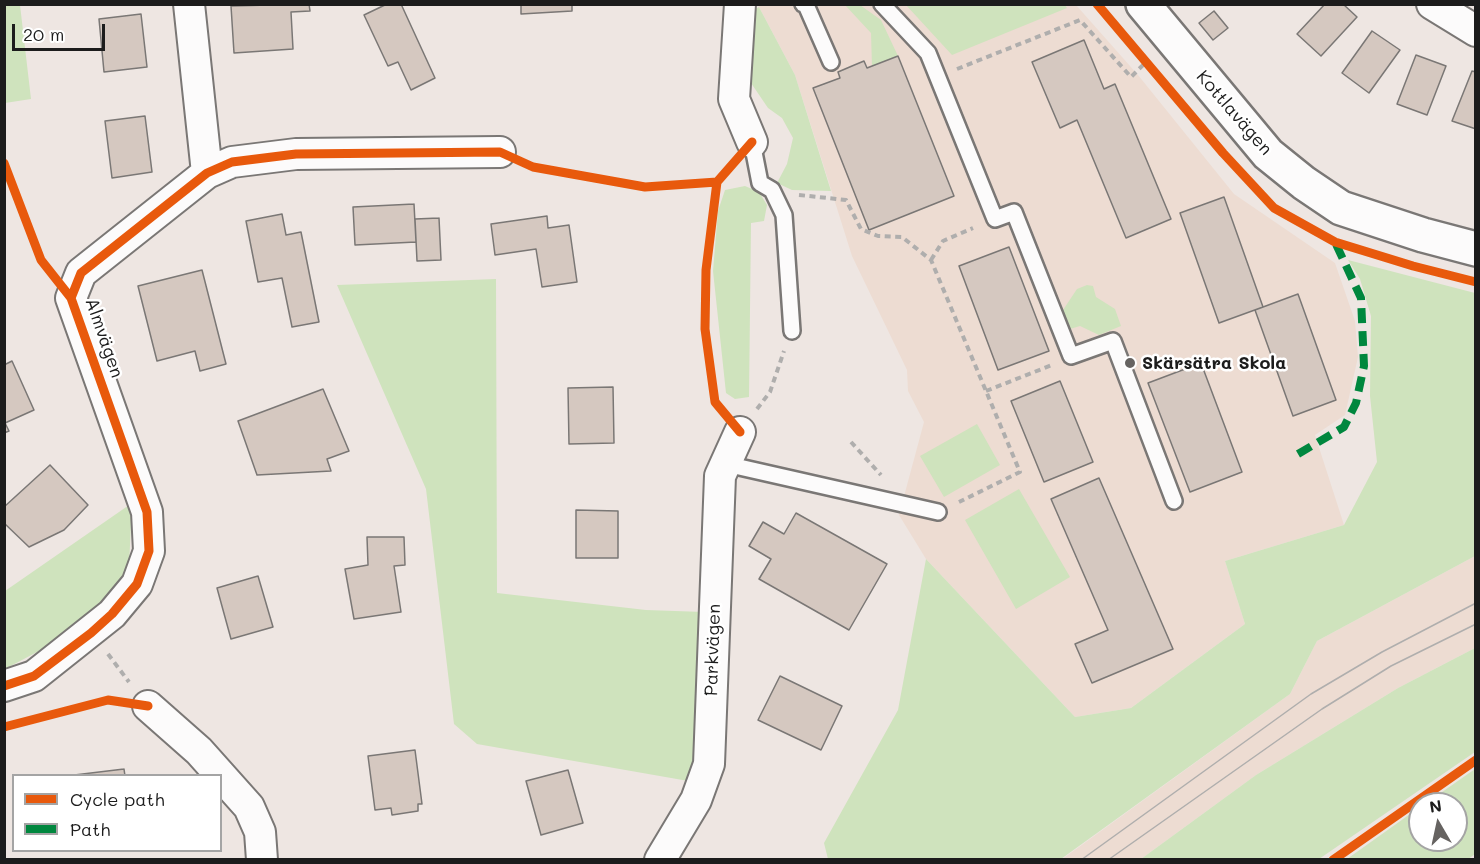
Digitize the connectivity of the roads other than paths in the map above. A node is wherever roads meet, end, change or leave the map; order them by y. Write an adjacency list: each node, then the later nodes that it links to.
1 (189, 4): 11 (street)
2 (740, 4): 9 (street)
3 (803, 4): 8 (lane)
4 (882, 4): 16 (lane)
5 (1143, 4): 12 (street, Kottlavägen)
6 (1432, 4): 7 (street)
7 (1476, 31)
8 (831, 62)
9 (752, 142): 13 (lane)
10 (500, 152): 11 (street, Almvägen)
11 (207, 173): 18 (street, Almvägen)
12 (1476, 249)
13 (792, 331)
14 (740, 432): 15 (street, Parkvägen)
15 (726, 464): 17 (lane); 23 (street, Parkvägen)
16 (1174, 501)
17 (938, 512)
18 (4, 686)
19 (148, 706): 20 (street)
20 (220, 774)
21 (222, 777): 22 (street)
22 (262, 860)
23 (660, 860)

